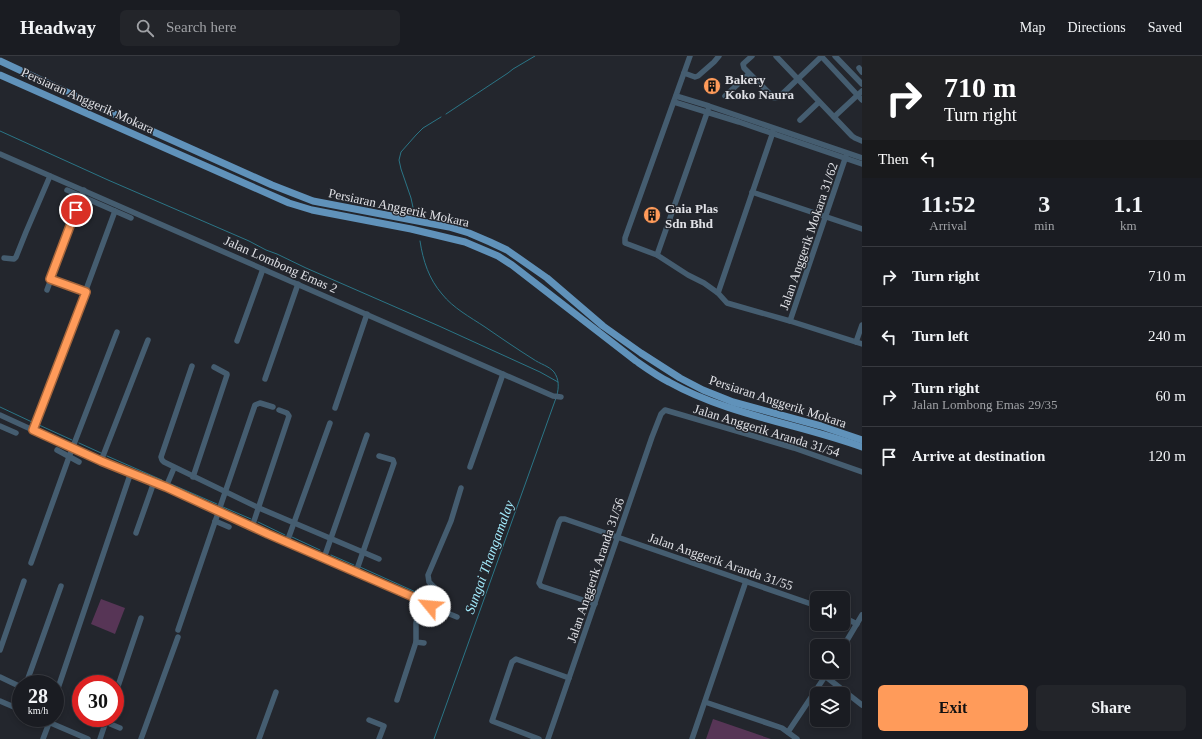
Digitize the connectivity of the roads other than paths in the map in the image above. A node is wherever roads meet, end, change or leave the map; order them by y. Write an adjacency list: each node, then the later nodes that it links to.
1 (690, 56): 8 (street)
2 (719, 56): 8 (street)
3 (752, 56): 9 (street)
4 (776, 56): 11 (street)
5 (821, 56): 11 (street); 14 (street)
6 (836, 56): 12 (street)
7 (0, 61): 66 (main road, Persiaran Anggerik Mokara)
8 (684, 73): 16 (street)
9 (749, 74): 11 (street); 15 (street)
10 (0, 75): 67 (main road, Persiaran Anggerik Mokara)
11 (798, 78): 18 (street)
12 (862, 84)
13 (862, 90): 14 (street)
14 (857, 95): 17 (street); 20 (street)
15 (725, 96)
16 (675, 99): 19 (street); 36 (street)
17 (862, 100)
18 (819, 102): 20 (street); 21 (street)
19 (708, 109): 22 (street); 36 (street)
20 (834, 117): 23 (street)
21 (800, 120)
22 (773, 131): 25 (street); 30 (street)
23 (862, 141)
24 (0, 154): 28 (street, Jalan Lombong Emas 2)
25 (847, 156): 26 (street); 27 (street); 33 (street, Jalan Anggerik Mokara 31/62)
26 (862, 158)
27 (862, 164)
28 (50, 178): 31 (street, Jalan Lombong Emas 2); 37 (street)
29 (67, 190): 31 (street)
30 (752, 192): 33 (street); 43 (street)
31 (83, 193): 32 (street); 38 (street, Jalan Lombong Emas 2); 39 (street)
32 (115, 211): 34 (street); 42 (street)
33 (826, 217): 35 (street); 45 (street, Jalan Anggerik Mokara 31/62)
34 (131, 218)
35 (862, 229)
36 (658, 255): 43 (street)
37 (4, 258)
38 (263, 269): 40 (street, Jalan Lombong Emas 2); 49 (street)
39 (50, 279): 41 (street); 42 (street)
40 (298, 284): 44 (street, Jalan Lombong Emas 2); 54 (street)
41 (47, 290)
42 (86, 292): 63 (street)
43 (718, 293): 45 (street)
44 (367, 314): 53 (street, Jalan Lombong Emas 2); 57 (street)
45 (790, 321): 50 (street)
46 (862, 325): 50 (street)
47 (117, 332): 68 (street)
48 (148, 340): 72 (street)
49 (237, 340)
50 (859, 343)
51 (192, 366): 75 (street)
52 (214, 367): 78 (street)
53 (504, 374): 55 (street, Jalan Lombong Emas 2); 74 (street)
54 (265, 379)
55 (561, 397)
56 (273, 408): 82 (street)
57 (335, 408)
58 (279, 410): 83 (street)
59 (665, 410): 77 (street, Jalan Anggerik Aranda 31/54); 90 (street, Jalan Anggerik Aranda 31/56)
60 (2, 416): 62 (street); 63 (street)
61 (330, 423): 86 (street)
62 (0, 426): 64 (street)
63 (33, 430): 68 (street)
64 (16, 433)
65 (367, 435): 91 (street)
66 (862, 440)
67 (862, 447)
68 (72, 448): 71 (street); 72 (street)
69 (57, 450): 71 (street)
70 (379, 456): 93 (street)
71 (68, 457): 73 (street); 96 (street)
72 (101, 461): 76 (street)
73 (79, 462)
74 (470, 467)
75 (174, 468): 78 (street); 80 (street)
76 (131, 472): 79 (street); 117 (street)
77 (862, 472)
78 (193, 477): 82 (street)
79 (154, 482): 80 (street); 89 (street)
80 (166, 487): 84 (street)
81 (461, 488): 102 (street)
82 (225, 492): 83 (street); 84 (street)
83 (258, 508): 86 (street); 88 (street)
84 (219, 511): 85 (street); 88 (street)
85 (215, 521): 87 (street); 110 (street)
86 (294, 523): 91 (street); 92 (street)
87 (229, 527)
88 (252, 527): 92 (street)
89 (136, 533)
90 (618, 537): 99 (street, Jalan Anggerik Aranda 31/55); 103 (street, Jalan Anggerik Aranda 31/56); 103 (street, Jalan Anggerik Aranda 31/55)
91 (331, 538): 93 (street); 94 (street)
92 (288, 542): 94 (street)
93 (363, 552): 95 (street); 97 (street)
94 (324, 558): 97 (street)
95 (379, 559)
96 (31, 563)
97 (356, 572): 101 (street)
98 (24, 581): 115 (street)
99 (746, 581): 104 (street, Jalan Anggerik Aranda 31/55); 127 (street)
100 (61, 586): 116 (street)
101 (420, 600): 102 (street); 113 (street)
102 (431, 602): 106 (street)
103 (595, 604): 120 (street, Jalan Anggerik Aranda 31/56)
104 (810, 604)
105 (862, 615): 109 (street)
106 (457, 616)
107 (141, 618): 118 (street)
108 (850, 620): 109 (street)
109 (857, 624): 112 (street)
110 (178, 630)
111 (178, 637): 138 (street)
112 (848, 639)
113 (416, 642): 114 (street); 125 (street)
114 (424, 643)
115 (0, 650)
116 (29, 675)
117 (62, 675)
118 (122, 675)
119 (0, 677): 123 (street)
120 (569, 678): 141 (street); 142 (street, Jalan Anggerik Aranda 31/56)
121 (823, 679): 134 (street)
122 (832, 679): 128 (street)
123 (12, 683)
124 (276, 692): 139 (street)
125 (397, 700)
126 (0, 701): 129 (street)
127 (705, 702): 134 (street); 143 (street)
128 (862, 705)
129 (12, 706)
130 (368, 720): 140 (street)
131 (47, 727): 135 (street)
132 (63, 727): 136 (street)
133 (104, 727): 137 (street)
134 (788, 732): 144 (street)
135 (43, 739)
136 (88, 739)
137 (100, 739)
138 (141, 739)
139 (259, 739)
140 (379, 739)
141 (539, 739)
142 (548, 739)
143 (692, 739)
144 (797, 739)

